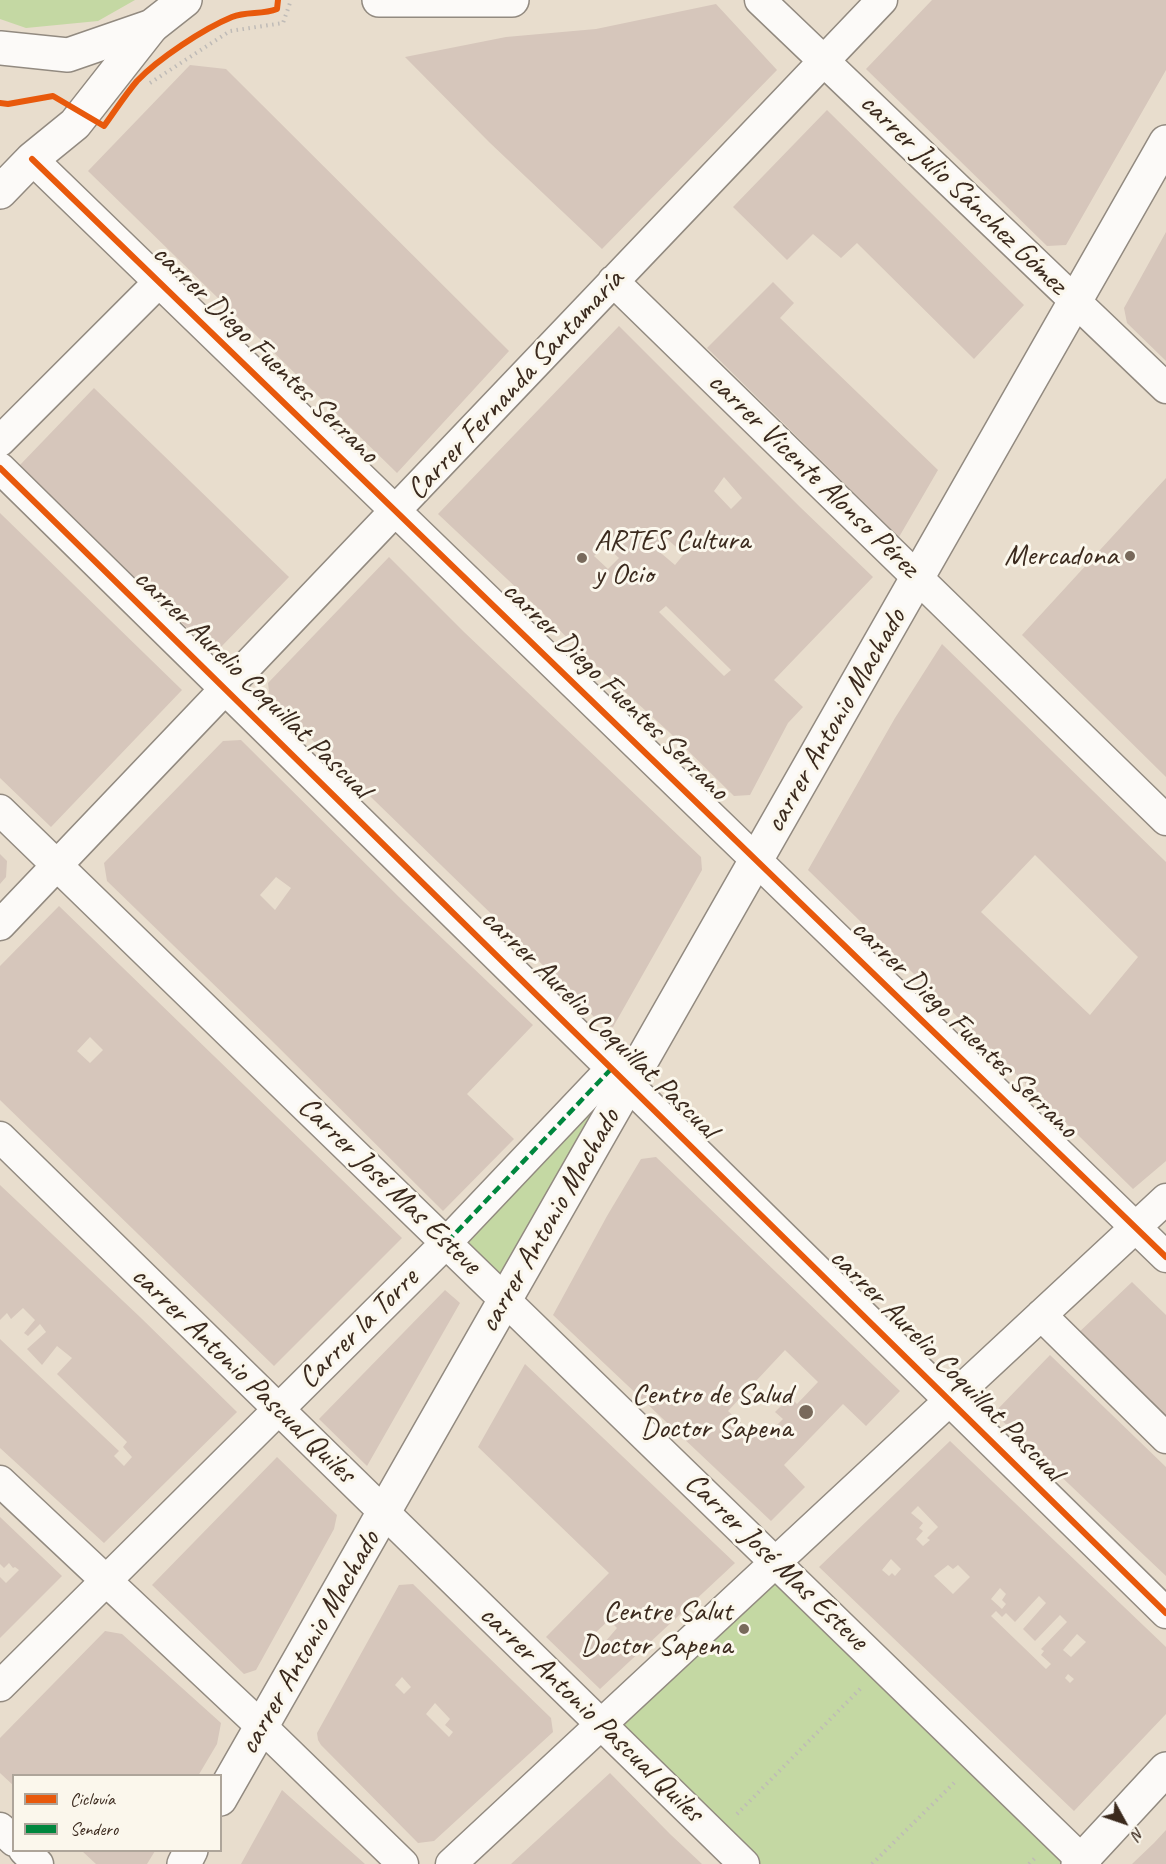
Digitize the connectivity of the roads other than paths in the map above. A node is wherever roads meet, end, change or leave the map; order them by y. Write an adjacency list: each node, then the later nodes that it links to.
1 (185, 0): 6 (main road)
2 (379, 0): 3 (main road)
3 (512, 0)
4 (760, 0): 8 (street, carrer Julio Sánchez Gómez)
5 (882, 0): 8 (street, Carrer Fernanda Santamaría)
6 (152, 26): 7 (main road); 10 (main road)
7 (0, 48)
8 (823, 61): 12 (street, Carrer Fernanda Santamaría); 14 (street, carrer Julio Sánchez Gómez)
9 (1166, 142): 14 (main road, carrer Antonio Machado)
10 (32, 159): 11 (main road); 13 (street, carrer Diego Fuentes Serrano)
11 (0, 192)
12 (614, 281): 18 (street, Carrer Fernanda Santamaría); 19 (street, carrer Vicente Alonso Pérez)
13 (159, 282): 16 (street); 18 (street, carrer Diego Fuentes Serrano)
14 (1075, 301): 15 (street, carrer Julio Sánchez Gómez); 19 (main road, carrer Antonio Machado)
15 (1166, 388)
16 (0, 441)
17 (0, 468): 20 (street, carrer Aurelio Coquillat Pascual)
18 (396, 511): 20 (street, Carrer Fernanda Santamaría); 23 (street, carrer Diego Fuentes Serrano)
19 (918, 578): 22 (street, carrer Vicente Alonso Pérez); 23 (main road, carrer Antonio Machado)
20 (226, 689): 24 (street, Carrer Fernanda Santamaría); 26 (street, carrer Aurelio Coquillat Pascual)
21 (0, 810): 24 (street, Carrer José Mas Esteve)
22 (1166, 820)
23 (757, 859): 26 (main road, carrer Antonio Machado); 29 (street, carrer Diego Fuentes Serrano)
24 (57, 865): 25 (street, Carrer Fernanda Santamaría); 30 (street, Carrer José Mas Esteve)
25 (0, 925)
26 (620, 1076): 30 (street, Carrer la Torre); 32 (main road, carrer Antonio Machado); 34 (street, carrer Aurelio Coquillat Pascual)
27 (0, 1137): 35 (street, carrer Antonio Pascual Quiles)
28 (1166, 1198): 29 (street)
29 (1135, 1227): 31 (street, carrer Diego Fuentes Serrano); 33 (street)
30 (447, 1242): 32 (street, Carrer José Mas Esteve); 35 (street, Carrer la Torre)
31 (1166, 1257)
32 (506, 1299): 38 (main road, carrer Antonio Machado); 39 (street, Carrer José Mas Esteve)
33 (1041, 1315): 34 (street); 36 (street)
34 (949, 1400): 39 (street); 41 (street, carrer Aurelio Coquillat Pascual)
35 (279, 1409): 38 (street, carrer Antonio Pascual Quiles); 40 (street, Carrer la Torre)
36 (1166, 1438)
37 (0, 1481): 40 (street)
38 (384, 1512): 43 (street, carrer Antonio Pascual Quiles); 44 (main road, carrer Antonio Machado)
39 (776, 1562): 43 (street); 50 (street, Carrer José Mas Esteve)
40 (106, 1580): 42 (street, Carrer la Torre); 44 (street)
41 (1166, 1613)
42 (0, 1686)
43 (601, 1724): 53 (street); 54 (street, carrer Antonio Pascual Quiles)
44 (262, 1727): 46 (main road, carrer Antonio Machado); 52 (street)
45 (1166, 1769): 50 (main road)
46 (222, 1796)
47 (0, 1828): 48 (street)
48 (12, 1839)
49 (25, 1852): 51 (street)
50 (1082, 1863)
51 (38, 1864)
52 (403, 1864)
53 (451, 1864)
54 (744, 1864)

